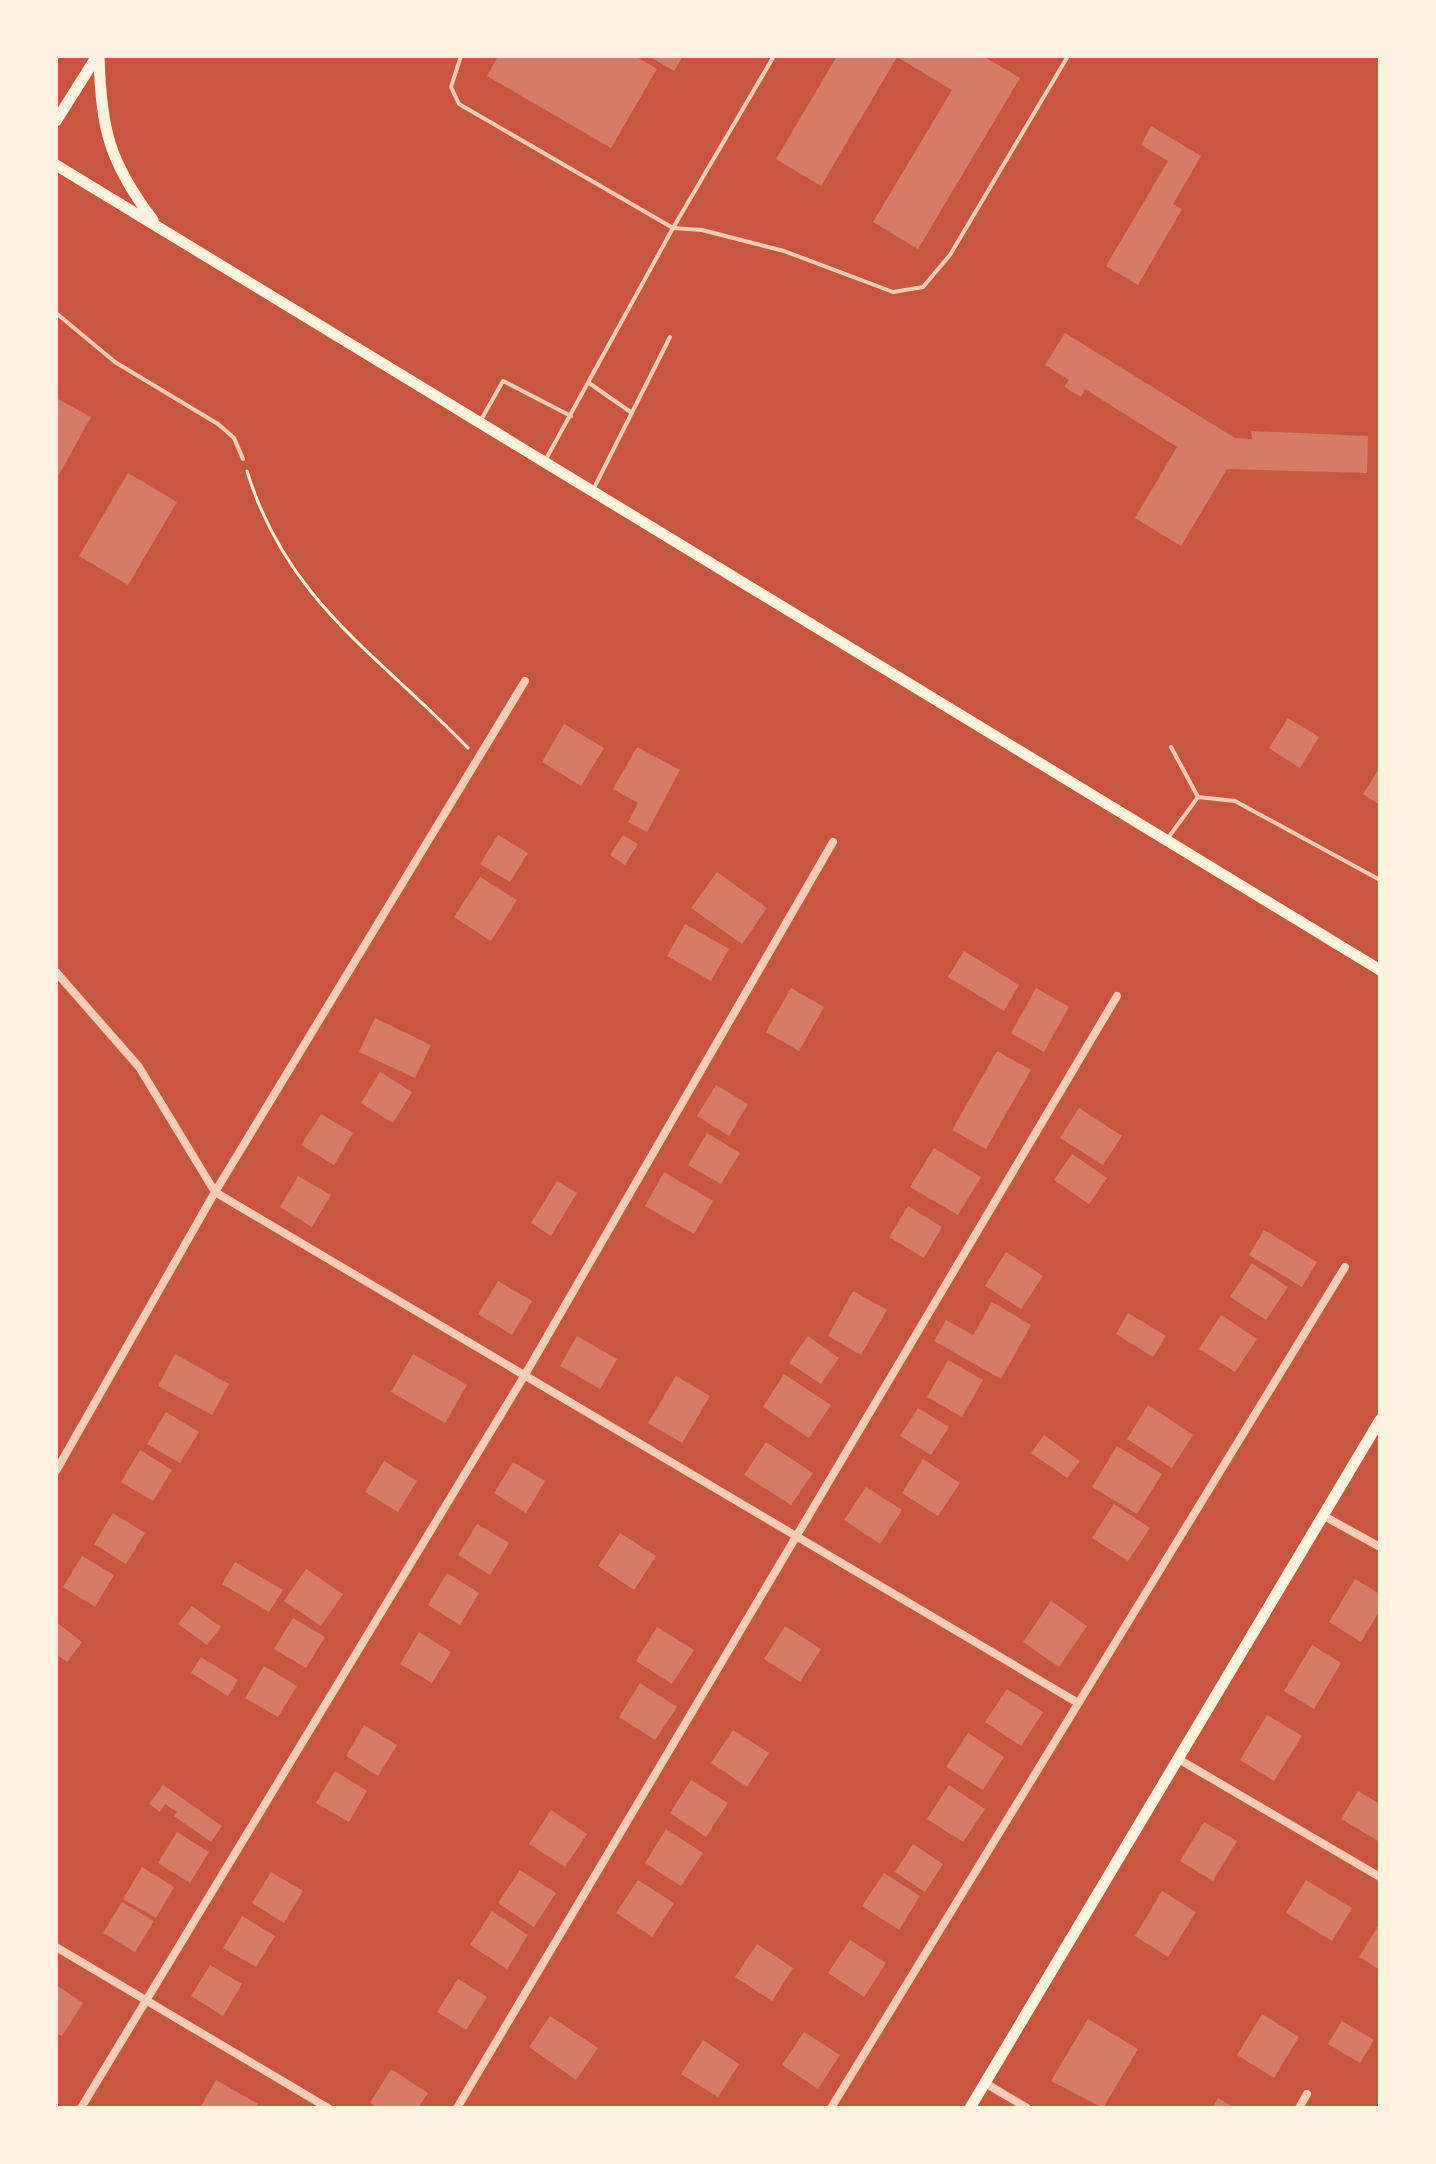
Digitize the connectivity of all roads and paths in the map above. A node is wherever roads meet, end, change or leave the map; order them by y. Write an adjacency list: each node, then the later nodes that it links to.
1 (98, 56): 5 (main road); 7 (main road)
2 (461, 56): 8 (lane)
3 (774, 56): 8 (lane)
4 (1068, 56): 8 (lane)
5 (56, 121)
6 (56, 165): 7 (main road)
7 (158, 227): 14 (main road)
8 (673, 228): 11 (lane)
9 (56, 313): 15 (lane)
10 (670, 337): 12 (lane)
11 (589, 383): 12 (lane); 13 (lane)
12 (632, 413): 17 (lane)
13 (571, 416): 14 (lane); 16 (lane)
14 (480, 422): 16 (main road)
15 (243, 459): 20 (path)
16 (545, 461): 17 (main road)
17 (593, 490): 22 (main road)
18 (525, 681): 20 (street)
19 (1171, 747): 21 (lane)
20 (477, 756): 28 (street)
21 (1198, 797): 22 (lane); 24 (lane)
22 (1166, 840): 25 (main road)
23 (833, 842): 30 (street)
24 (1380, 880)
25 (1380, 970)
26 (56, 972): 28 (street)
27 (1117, 996): 34 (street)
28 (215, 1192): 30 (street); 32 (street)
29 (1345, 1267): 36 (street)
30 (526, 1373): 34 (street); 40 (street)
31 (1380, 1420): 33 (main road)
32 (56, 1471)
33 (1324, 1516): 35 (street); 37 (main road)
34 (795, 1535): 36 (street); 45 (street)
35 (1380, 1547)
36 (1078, 1703): 46 (street)
37 (1180, 1760): 38 (street); 41 (main road)
38 (1380, 1877)
39 (56, 1947): 40 (street)
40 (145, 2000): 43 (street); 44 (street)
41 (985, 2083): 47 (main road); 48 (street)
42 (1307, 2094): 49 (street)
43 (81, 2108)
44 (328, 2108)
45 (457, 2108)
46 (831, 2108)
47 (970, 2108)
48 (1027, 2108)
49 (1299, 2108)

